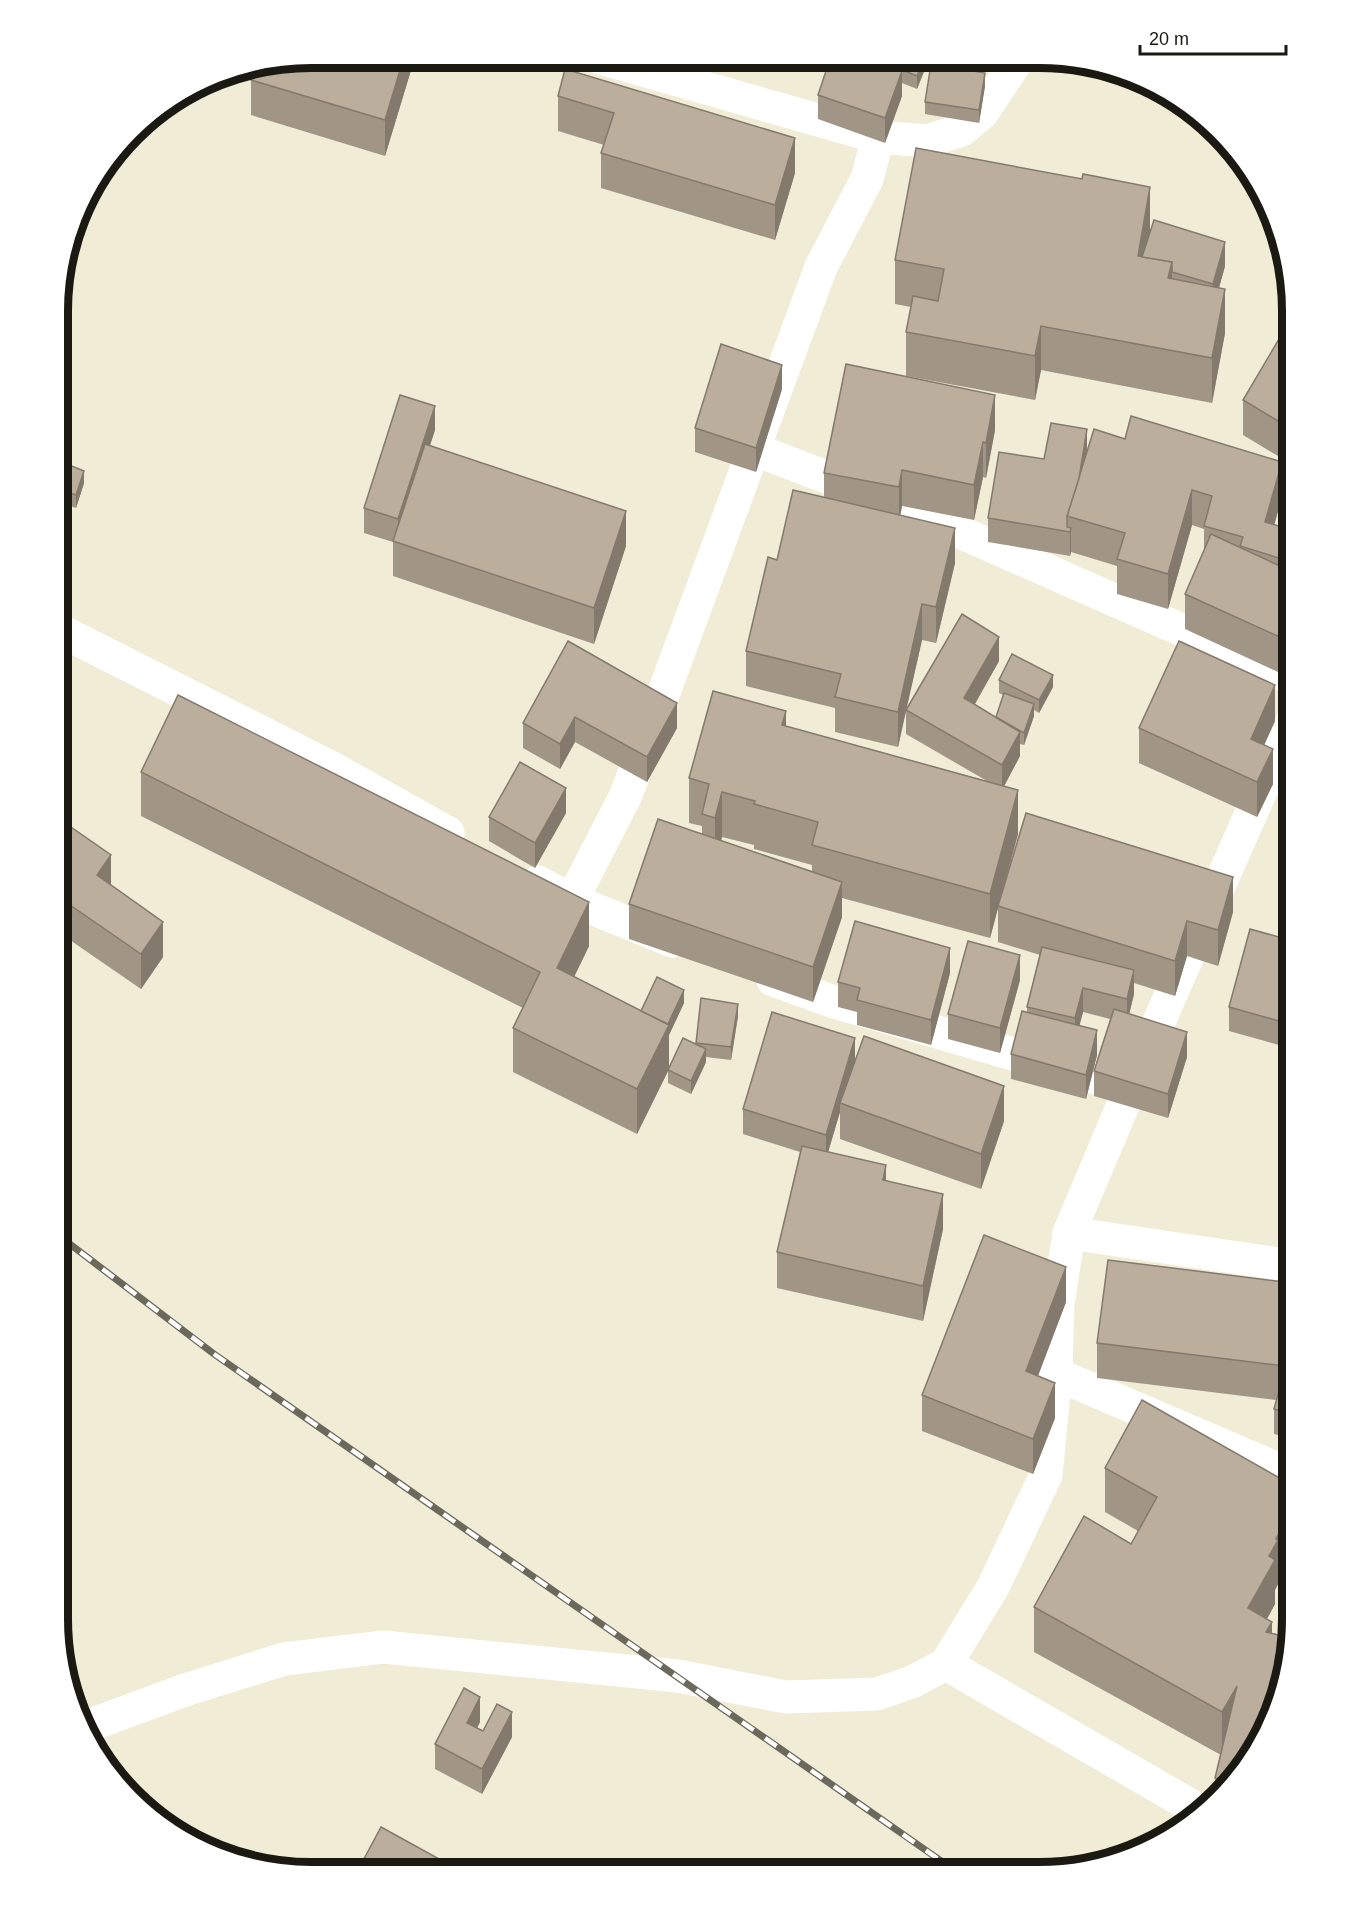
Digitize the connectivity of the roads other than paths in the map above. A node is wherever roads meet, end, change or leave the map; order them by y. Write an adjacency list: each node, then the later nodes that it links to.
1 (635, 68): 3 (street)
2 (1012, 68): 3 (street)
3 (878, 137): 4 (street)
4 (753, 449): 6 (street); 10 (street)
5 (68, 635): 8 (street)
6 (1282, 674)
7 (1282, 744): 13 (street)
8 (469, 845)
9 (511, 867): 10 (street)
10 (572, 900): 11 (street)
11 (703, 954)
12 (747, 971): 13 (street)
13 (1130, 1088): 14 (street)
14 (1069, 1233): 15 (street); 16 (street)
15 (1282, 1264)
16 (1056, 1374): 17 (street); 18 (street)
17 (1282, 1470)
18 (946, 1664): 19 (street); 20 (street)
19 (92, 1724)
20 (1193, 1807)

